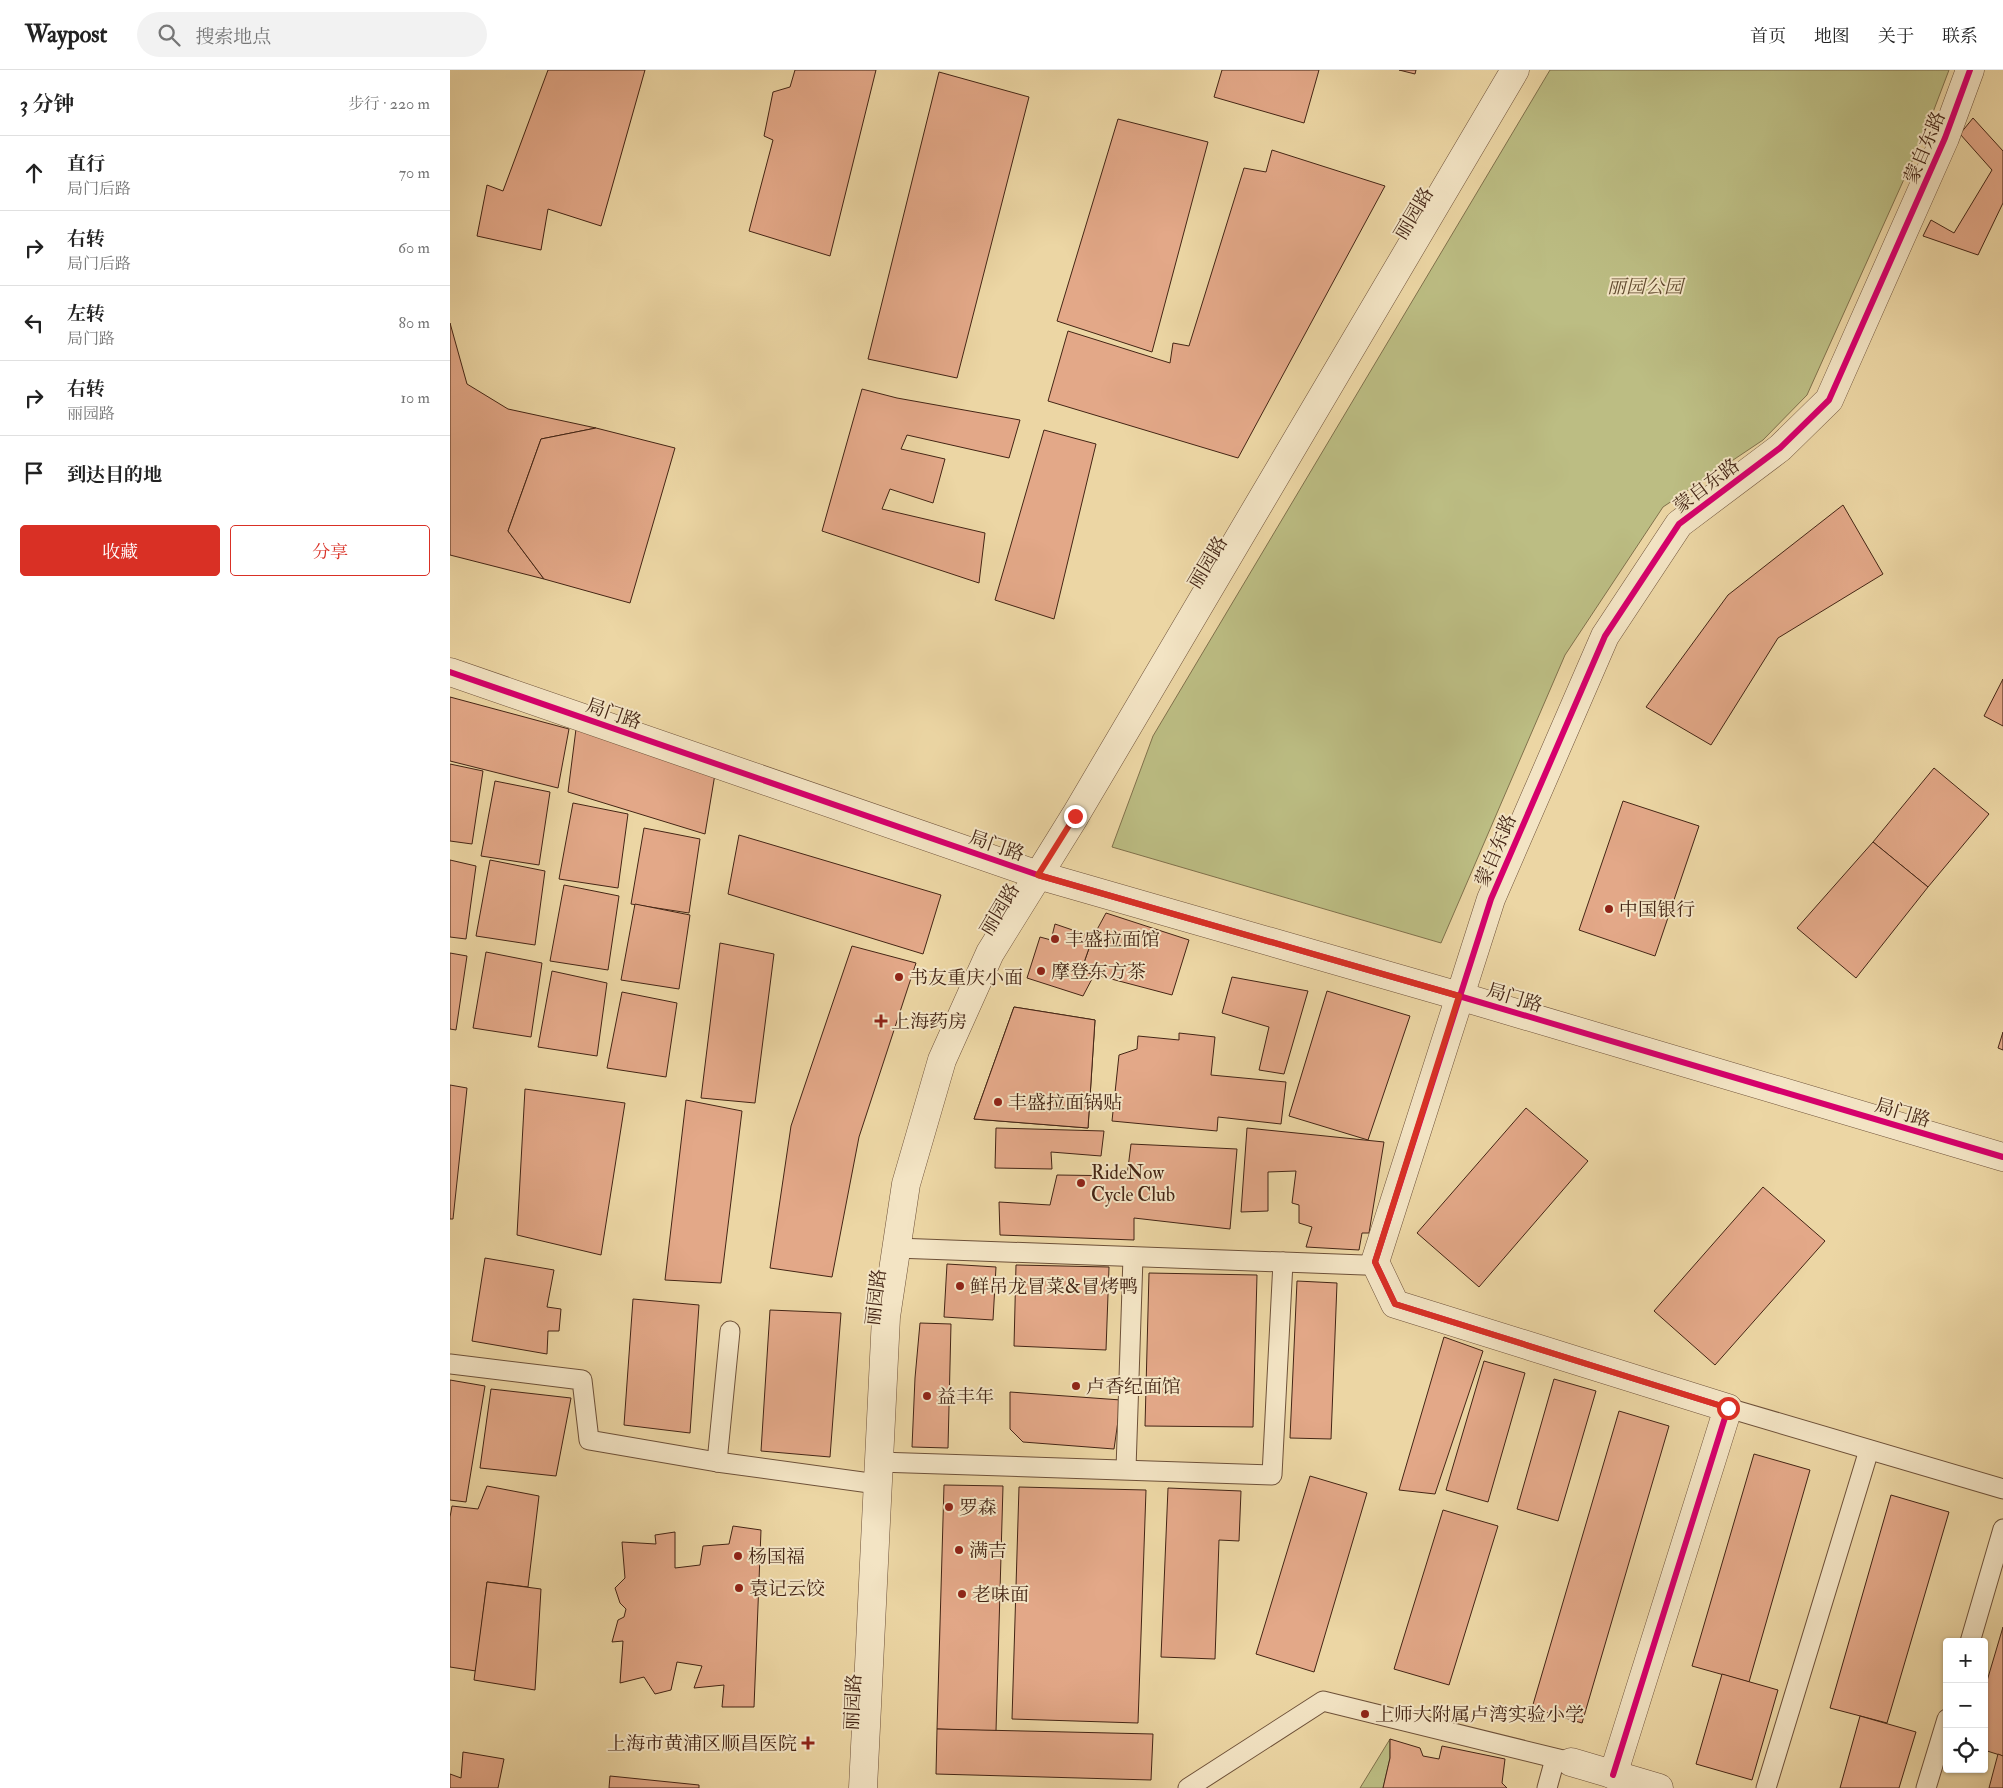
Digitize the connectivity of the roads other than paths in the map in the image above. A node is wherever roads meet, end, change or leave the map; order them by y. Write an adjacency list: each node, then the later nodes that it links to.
1 (1515, 70): 4 (street, 丽园路)
2 (1970, 70): 5 (street, 蒙自东路)
3 (450, 672): 4 (street, 局门路)
4 (1038, 875): 5 (street, 局门路); 7 (street, 丽园路)
5 (1459, 996): 6 (street, 局门路); 10 (street, 蒙自东路)
6 (2003, 1158)
7 (896, 1248): 8 (lane); 17 (street, 丽园路)
8 (1133, 1257): 9 (lane); 16 (lane)
9 (1283, 1262): 10 (lane); 16 (lane)
10 (1375, 1262): 13 (street)
11 (730, 1331): 15 (lane)
12 (450, 1364): 15 (lane)
13 (1728, 1408): 14 (lane); 23 (street)
14 (1869, 1450): 18 (lane); 28 (lane)
15 (717, 1462): 17 (lane)
16 (1126, 1470): 17 (lane)
17 (878, 1473): 24 (street, 丽园路)
18 (2003, 1490)
19 (2003, 1529): 20 (lane)
20 (1971, 1638)
21 (1944, 1728): 29 (lane)
22 (1563, 1760): 23 (street); 25 (lane); 26 (lane)
23 (1613, 1775): 27 (street)
24 (863, 1788)
25 (1188, 1788)
26 (1547, 1788)
27 (1659, 1788)
28 (1766, 1788)
29 (1926, 1788)

